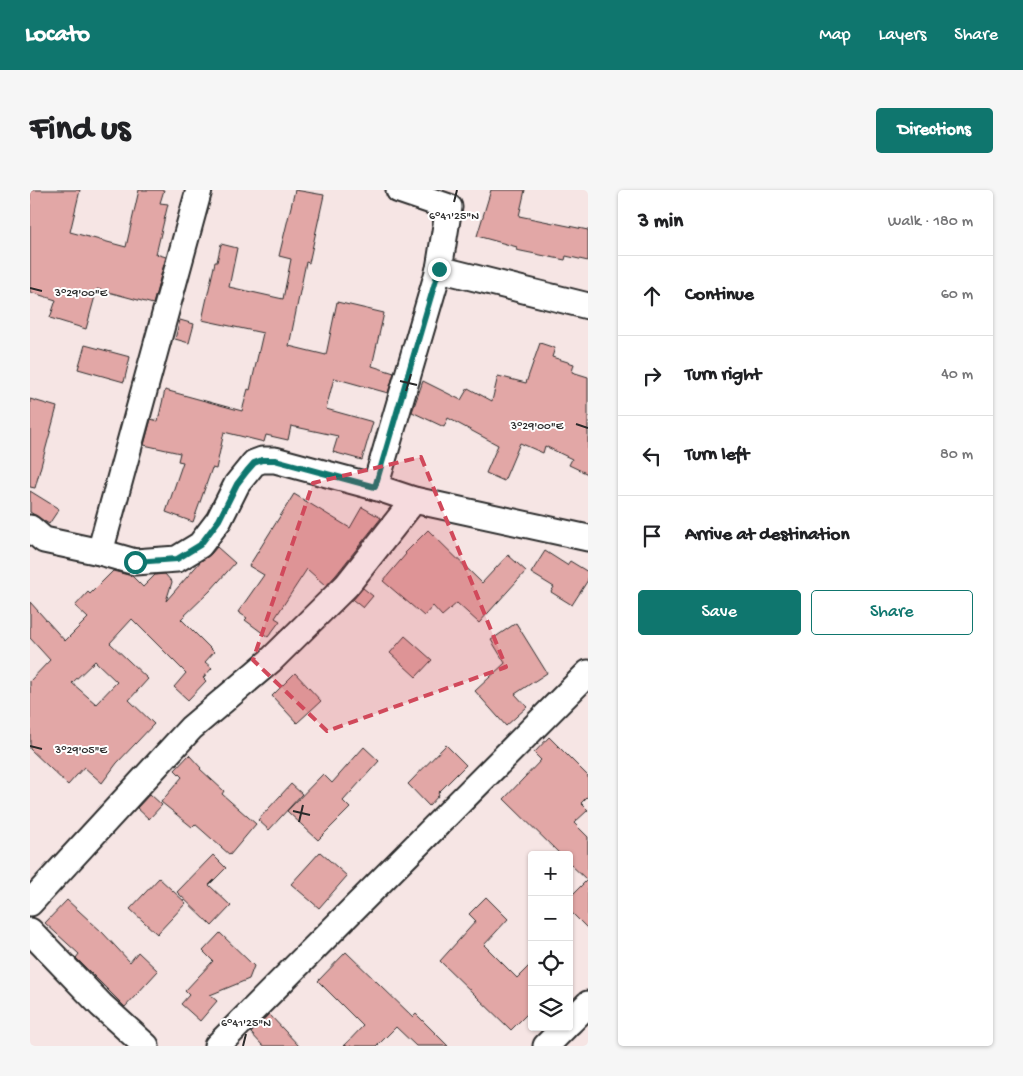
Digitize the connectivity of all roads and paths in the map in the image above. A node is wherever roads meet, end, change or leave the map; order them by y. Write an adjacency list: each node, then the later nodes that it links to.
1 (199, 190): 9 (street)
2 (399, 190): 3 (street)
3 (439, 269): 4 (street); 5 (street)
4 (588, 306)
5 (375, 487): 6 (street); 9 (street)
6 (414, 500): 7 (street); 11 (street)
7 (587, 535)
8 (35, 542): 9 (street)
9 (100, 552)
10 (588, 673): 17 (street)
11 (30, 904)
12 (30, 931): 16 (street)
13 (588, 1004): 14 (street)
14 (573, 1019)
15 (561, 1031): 18 (street)
16 (146, 1046)
17 (217, 1046)
18 (546, 1046)

